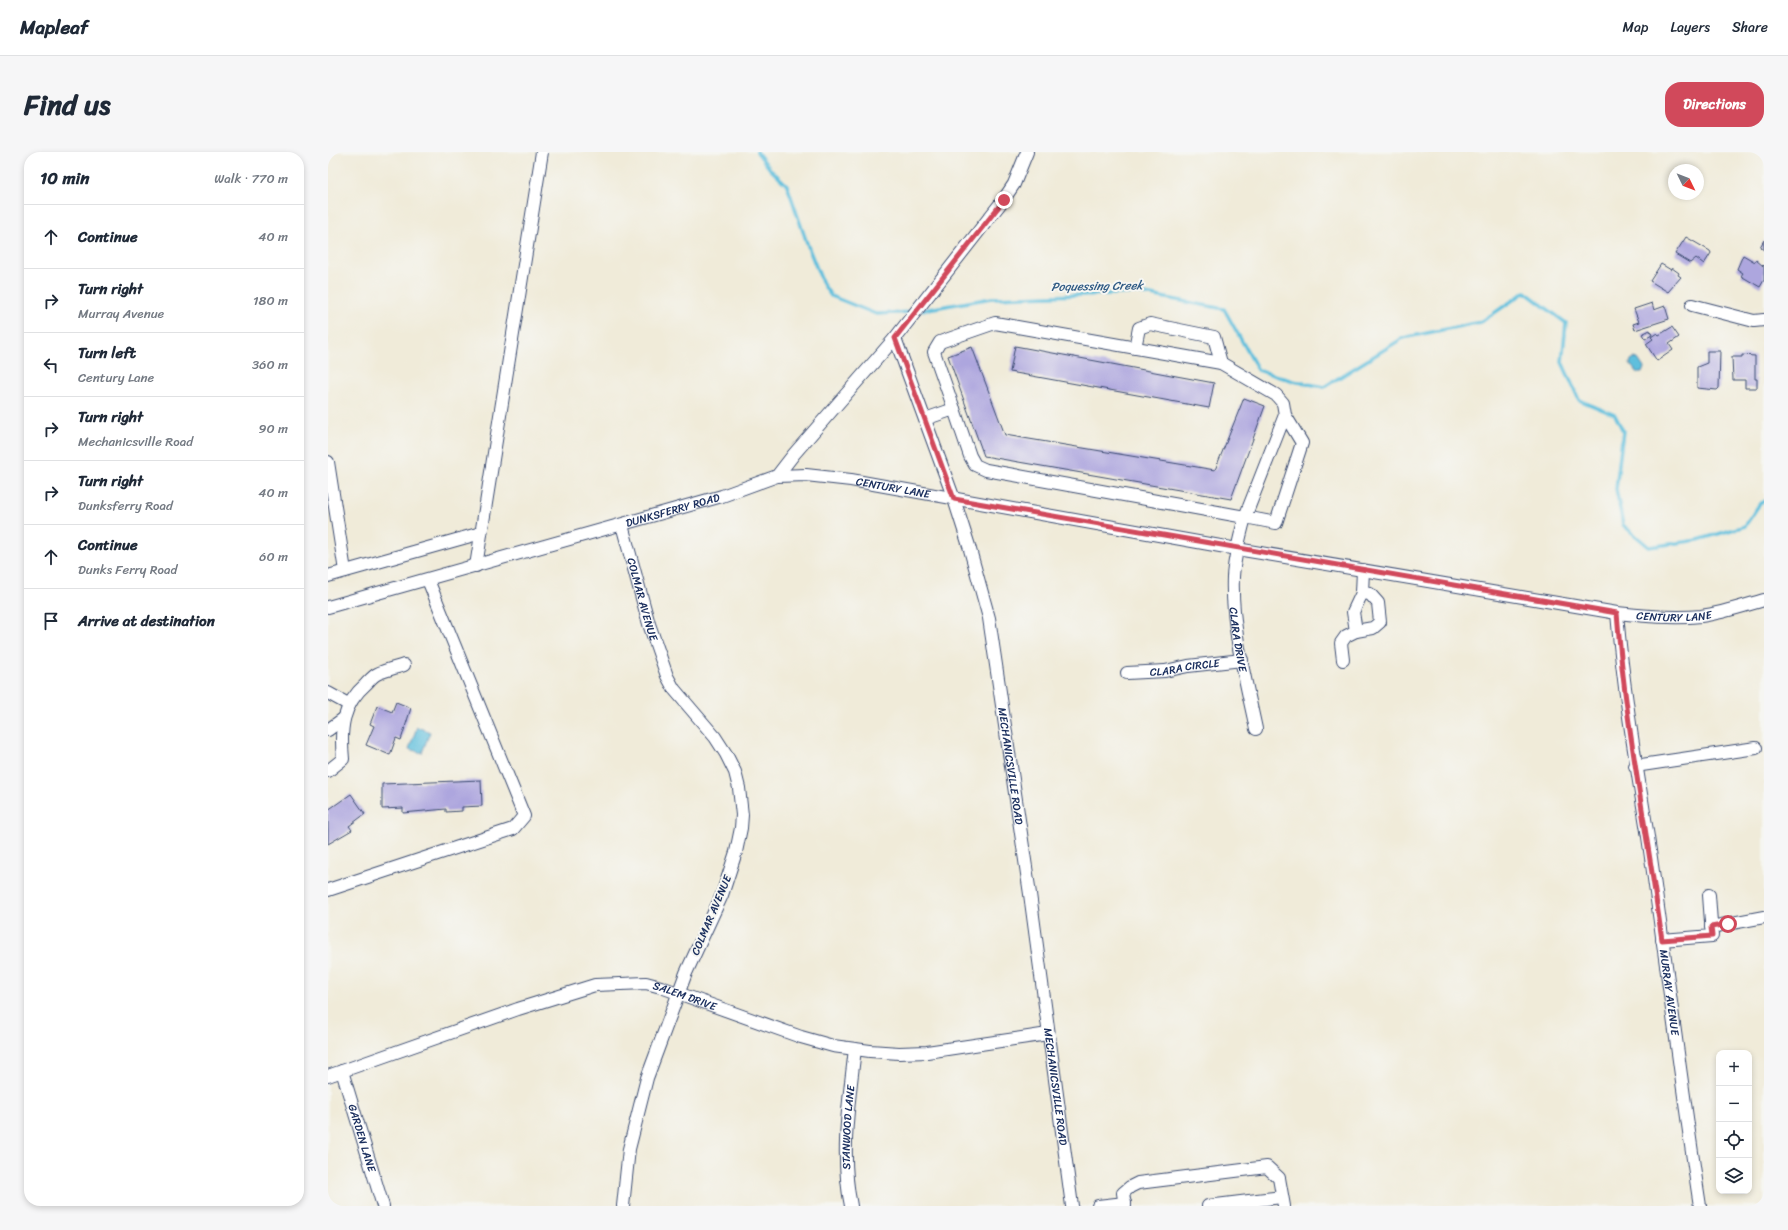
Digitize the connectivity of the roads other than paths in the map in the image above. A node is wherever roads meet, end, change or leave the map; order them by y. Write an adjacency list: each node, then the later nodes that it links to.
1 (542, 152): 16 (street)
2 (1027, 152): 5 (street)
3 (1692, 305): 4 (street)
4 (1764, 320)
5 (895, 338): 10 (street, MECHANICSVILLE ROAD); 12 (street)
6 (1135, 348): 7 (street); 7 (street); 8 (street)
7 (1221, 363): 9 (street)
8 (954, 409): 10 (street); 14 (street)
9 (1285, 415): 14 (street, CLARA DRIVE); 14 (street)
10 (925, 419): 13 (street, MECHANICSVILLE ROAD)
11 (328, 462): 20 (street)
12 (777, 476): 13 (street, CENTURY LANE); 15 (street, DUNKSFERRY ROAD)
13 (954, 499): 17 (street, CENTURY LANE); 46 (street, MECHANICSVILLE ROAD)
14 (1245, 517): 17 (street, CLARA DRIVE)
15 (622, 524): 18 (street, DUNKSFERRY ROAD); 45 (street, COLMAR AVENUE)
16 (481, 533): 18 (street); 20 (street)
17 (1237, 548): 19 (street, CENTURY LANE); 28 (street, CLARA DRIVE)
18 (476, 566): 22 (street, DUNKSFERRY ROAD)
19 (1364, 570): 23 (street); 26 (street, CENTURY LANE)
20 (345, 571): 21 (street)
21 (328, 576)
22 (428, 580): 25 (street, DUNKSFERRY ROAD); 40 (street)
23 (1362, 593): 27 (street); 27 (street)
24 (1764, 600): 26 (street, CENTURY LANE)
25 (328, 607)
26 (1617, 613): 38 (street, MURRAY AVENUE)
27 (1356, 631): 29 (street)
28 (1242, 660): 31 (street, CLARA CIRCLE); 35 (street, CLARA DRIVE)
29 (1343, 660)
30 (404, 666): 33 (street)
31 (1127, 673)
32 (328, 693): 33 (street)
33 (348, 704): 34 (street)
34 (343, 719): 36 (street); 39 (street)
35 (1256, 729)
36 (328, 730)
37 (1756, 748): 38 (street)
38 (1635, 766): 44 (street, MURRAY AVENUE)
39 (328, 771)
40 (328, 890)
41 (1709, 895): 43 (street)
42 (1764, 917): 43 (street)
43 (1711, 927): 44 (street)
44 (1662, 940): 58 (street, MURRAY AVENUE)
45 (678, 992): 47 (street, SALEM DRIVE); 48 (street, SALEM DRIVE); 53 (street, COLMAR AVENUE)
46 (1048, 1034): 47 (street, SALEM DRIVE); 55 (street, MECHANICSVILLE ROAD)
47 (855, 1049): 54 (street, STANWOOD LANE)
48 (342, 1071): 49 (street, SALEM DRIVE); 52 (street, GARDEN LANE)
49 (328, 1076)
50 (1283, 1201): 51 (street); 57 (street)
51 (1125, 1205): 56 (street)
52 (383, 1206)
53 (623, 1206)
54 (851, 1206)
55 (1072, 1206)
56 (1098, 1206)
57 (1208, 1206)
58 (1700, 1206)

